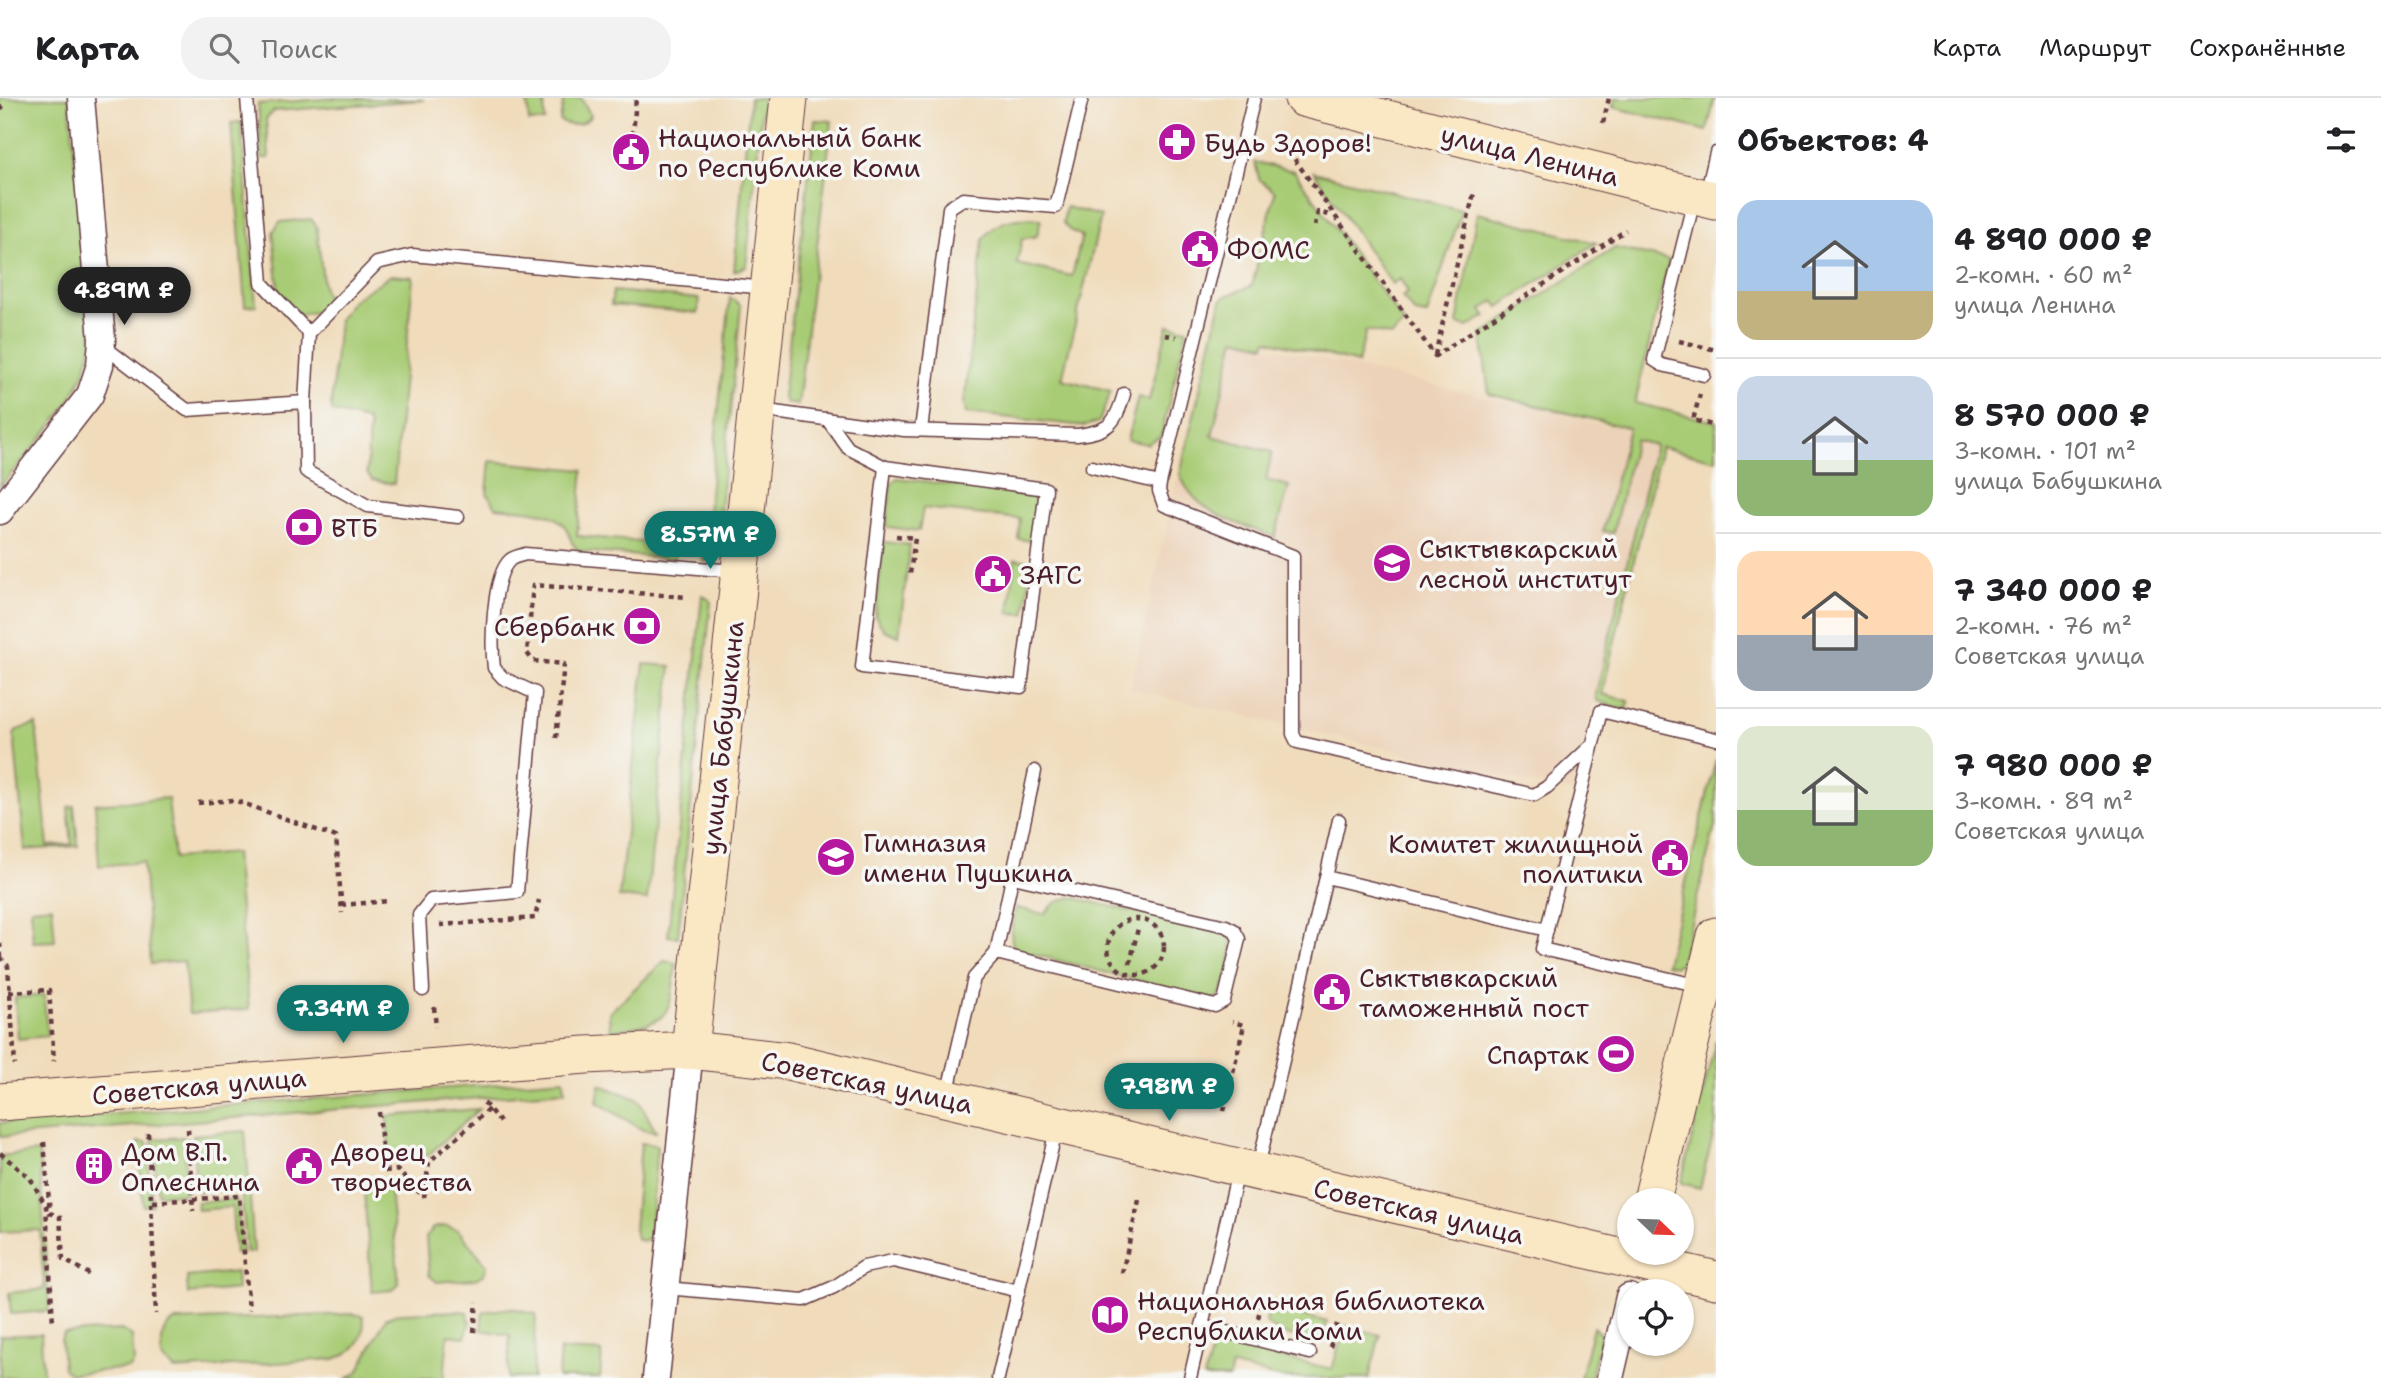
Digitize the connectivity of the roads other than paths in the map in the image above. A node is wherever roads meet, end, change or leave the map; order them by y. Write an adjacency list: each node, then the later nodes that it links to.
1 (81, 98): 11 (street)
2 (247, 98): 10 (lane)
3 (789, 98): 9 (main road, улица Бабушкина)
4 (1082, 98): 17 (lane)
5 (1254, 98): 20 (lane)
6 (1303, 98): 8 (main road, улица Ленина)
7 (1716, 153): 8 (lane)
8 (1705, 198): 12 (lane)
9 (769, 288): 10 (lane); 15 (main road, улица Бабушкина)
10 (309, 333): 14 (lane)
11 (101, 345): 14 (lane); 21 (street)
12 (1704, 375)
13 (1124, 394): 17 (lane)
14 (305, 402): 22 (lane)
15 (756, 409): 16 (lane); 23 (main road, улица Бабушкина)
16 (827, 419): 17 (lane); 18 (lane)
17 (921, 430)
18 (886, 467): 18 (lane)
19 (1093, 467): 20 (lane)
20 (1160, 483): 25 (lane)
21 (0, 511)
22 (458, 517)
23 (739, 571): 34 (lane); 35 (main road, улица Бабушкина)
24 (1716, 738): 25 (lane)
25 (1592, 745): 30 (lane)
26 (1035, 771): 28 (lane)
27 (1339, 820): 29 (lane)
28 (1013, 877): 32 (lane); 32 (lane)
29 (1326, 877): 30 (lane); 39 (lane)
30 (1546, 930): 33 (lane)
31 (1716, 936): 33 (main road)
32 (996, 953): 36 (lane)
33 (1703, 987): 40 (main road)
34 (423, 990)
35 (690, 1050): 36 (main road, Советская улица); 37 (main road, Советская улица); 43 (street, улица Бабушкина)
36 (946, 1099): 38 (main road, Советская улица)
37 (0, 1102)
38 (1057, 1126): 39 (main road, Советская улица); 44 (lane)
39 (1248, 1171): 41 (main road, Советская улица); 45 (lane)
40 (1655, 1188)
41 (1636, 1269): 42 (main road, Советская улица)
42 (1716, 1280)
43 (664, 1288): 44 (lane); 48 (street, улица Бабушкина)
44 (1019, 1291): 49 (lane)
45 (1202, 1326): 47 (lane); 50 (lane)
46 (1617, 1348): 51 (street)
47 (1310, 1353)
48 (656, 1378)
49 (998, 1378)
50 (1190, 1378)
51 (1610, 1378)

